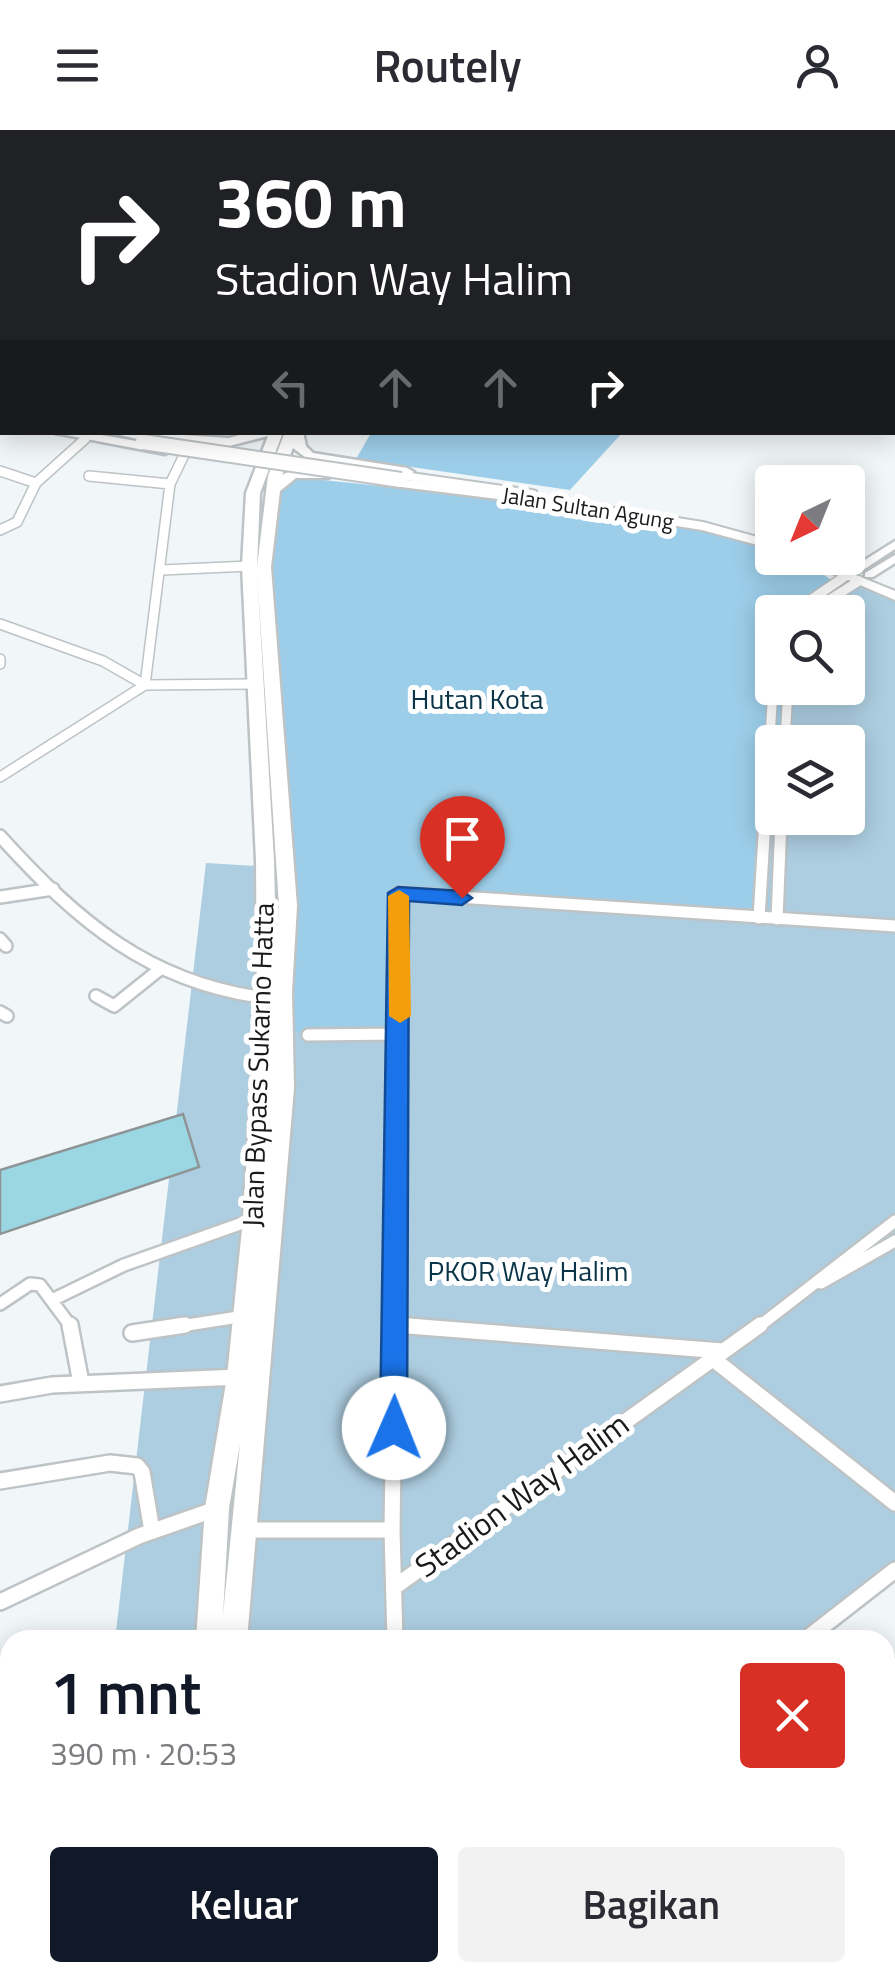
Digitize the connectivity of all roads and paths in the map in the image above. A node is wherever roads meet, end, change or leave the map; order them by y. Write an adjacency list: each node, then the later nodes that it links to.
1 (258, 435): 8 (highway)
2 (275, 435): 15 (highway, Jalan Bypass Sukarno Hatta)
3 (292, 435): 15 (highway, Jalan Bypass Sukarno Hatta)
4 (295, 435): 10 (highway)
5 (84, 436): 6 (main road); 7 (highway); 13 (street)
6 (140, 437): 7 (highway); 16 (main road, Jalan Sultan Agung, bridge)
7 (187, 441): 8 (highway); 9 (highway); 14 (street)
8 (206, 441): 9 (highway)
9 (230, 459): 15 (highway)
10 (312, 465): 15 (highway); 16 (highway)
11 (0, 471): 13 (street)
12 (89, 476): 14 (street)
13 (36, 483): 18 (street)
14 (170, 484): 24 (street)
15 (263, 492): 25 (highway, Jalan Bypass Sukarno Hatta); 34 (highway, Jalan Bypass Sukarno Hatta)
16 (539, 498): 20 (main road, Jalan Sultan Agung); 21 (main road, Jalan Sultan Agung)
17 (0, 516): 18 (street)
18 (18, 522): 19 (street)
19 (0, 530)
20 (755, 534)
21 (755, 541)
22 (895, 544): 26 (street)
23 (895, 558): 27 (street)
24 (162, 564): 25 (street); 36 (street)
25 (249, 566): 34 (highway, Jalan Bypass Sukarno Hatta)
26 (865, 569)
27 (865, 572)
28 (858, 575): 29 (main road); 30 (street); 31 (street); 32 (main road)
29 (895, 586)
30 (823, 595)
31 (832, 595)
32 (895, 596)
33 (0, 624): 36 (street)
34 (261, 654): 35 (highway, Jalan Bypass Sukarno Hatta); 68 (highway, Jalan Bypass Sukarno Hatta)
35 (253, 684): 36 (street); 49 (highway, Jalan Bypass Sukarno Hatta)
36 (145, 685): 38 (street)
37 (772, 705): 44 (street)
38 (5, 767): 39 (street)
39 (0, 776)
40 (781, 835): 45 (street)
41 (0, 836): 42 (street)
42 (53, 889): 43 (street); 47 (street)
43 (0, 897)
44 (760, 918): 45 (street, Stadion Way Halim); 50 (street, Stadion Way Halim)
45 (777, 919): 46 (street, Stadion Way Halim)
46 (895, 926)
47 (160, 970): 48 (street); 49 (street)
48 (96, 996)
49 (267, 998): 52 (highway, Jalan Bypass Sukarno Hatta)
50 (399, 1034): 51 (street); 59 (street, Stadion Way Halim)
51 (308, 1035)
52 (254, 1219): 56 (street); 58 (highway, Jalan Bypass Sukarno Hatta)
53 (895, 1221): 55 (street, Stadion Way Halim)
54 (895, 1241): 55 (street, Stadion Way Halim)
55 (815, 1286): 61 (street, Stadion Way Halim)
56 (54, 1299): 57 (street); 63 (street)
57 (0, 1304)
58 (245, 1316): 60 (street); 62 (highway, Jalan Bypass Sukarno Hatta)
59 (395, 1325): 61 (street); 69 (street, Stadion Way Halim)
60 (132, 1333)
61 (717, 1354): 66 (street); 72 (street, Stadion Way Halim)
62 (239, 1377): 63 (street); 67 (highway, Jalan Bypass Sukarno Hatta)
63 (81, 1384): 64 (street)
64 (0, 1394)
65 (0, 1481): 70 (street)
66 (895, 1503)
67 (217, 1508): 70 (street); 74 (highway, Jalan Bypass Sukarno Hatta)
68 (245, 1530): 69 (street); 75 (highway, Jalan Bypass Sukarno Hatta)
69 (392, 1530): 72 (street, Stadion Way Halim)
70 (152, 1531): 73 (street)
71 (895, 1570): 77 (street)
72 (396, 1586): 76 (street)
73 (0, 1602)
74 (210, 1630)
75 (235, 1630)
76 (394, 1630)
77 (818, 1630)

